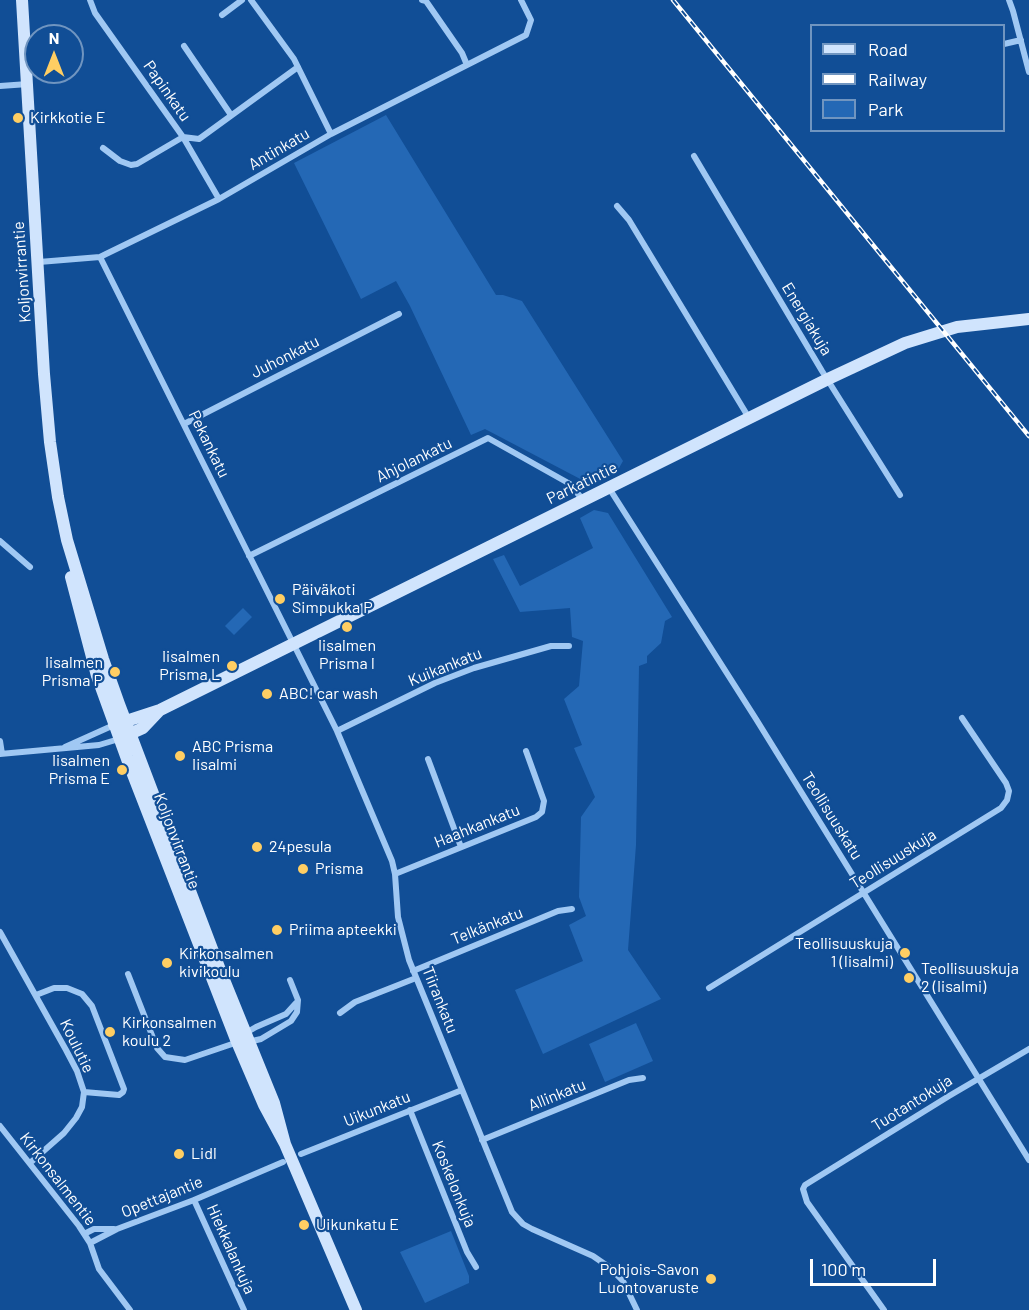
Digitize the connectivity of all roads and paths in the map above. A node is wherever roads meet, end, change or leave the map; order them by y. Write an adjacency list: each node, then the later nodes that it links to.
1 (22, 0): 9 (main road, Koljonvirrantie)
2 (90, 0): 20 (street, Papinkatu)
3 (242, 0): 8 (street)
4 (251, 0): 14 (street)
5 (422, 0): 13 (street)
6 (521, 0): 13 (street, Antinkatu)
7 (1009, 0): 10 (street)
8 (222, 15)
9 (24, 28)
10 (1021, 40): 11 (street); 15 (street)
11 (1005, 44)
12 (184, 46): 18 (street)
13 (467, 65): 19 (street, Antinkatu)
14 (298, 67): 18 (street); 19 (street)
15 (1029, 72)
16 (28, 84): 17 (street); 26 (main road, Koljonvirrantie)
17 (0, 86)
18 (231, 115): 20 (street)
19 (331, 134): 23 (street, Antinkatu)
20 (183, 137): 21 (street); 23 (street, Papinkatu)
21 (103, 147)
22 (694, 156): 29 (street, Energiakuja)
23 (219, 199): 25 (street, Antinkatu)
24 (617, 206): 30 (street)
25 (100, 257): 26 (street, Antinkatu); 31 (street, Pekankatu)
26 (39, 262): 42 (main road, Koljonvirrantie)
27 (399, 314): 31 (street, Juhonkatu)
28 (1029, 319): 29 (main road, Parkatintie)
29 (828, 379): 30 (main road, Parkatintie); 33 (street, Energiakuja)
30 (749, 418): 32 (main road, Parkatintie)
31 (184, 424): 36 (street, Pekankatu)
32 (609, 488): 34 (main road, Parkatintie); 52 (street, Teollisuuskatu)
33 (900, 495)
34 (583, 500): 36 (street, Ahjolankatu); 38 (main road, Parkatintie)
35 (0, 541): 37 (street)
36 (249, 556): 38 (street, Pekankatu)
37 (30, 567)
38 (293, 644): 40 (main road, Parkatintie); 43 (street, Tiirankatu)
39 (569, 646): 43 (street, Kuikankatu)
40 (160, 710): 42 (main road, Parkatintie); 44 (main road, Parkatintie)
41 (962, 718): 52 (street, Teollisuuskuja)
42 (119, 722): 44 (main road, Koljonvirrantie); 46 (street)
43 (337, 731): 51 (street, Tiirankatu)
44 (125, 736): 46 (street); 62 (main road, Koljonvirrantie)
45 (0, 741): 48 (street)
46 (59, 750): 48 (street)
47 (526, 751): 50 (street, Haahkankatu)
48 (1, 754)
49 (428, 759): 50 (street)
50 (461, 847): 51 (street, Haahkankatu)
51 (395, 874): 56 (street, Tiirankatu)
52 (864, 893): 58 (street, Teollisuuskuja); 65 (street, Teollisuuskatu)
53 (572, 909): 56 (street, Telkänkatu)
54 (0, 932): 59 (street, Koulutie)
55 (128, 974): 62 (street)
56 (415, 974): 61 (street, Telkänkatu); 66 (street, Tiirankatu)
57 (290, 981): 60 (street)
58 (709, 988)
59 (36, 995): 67 (street, Koulutie); 67 (street)
60 (298, 1000): 62 (street); 62 (street)
61 (340, 1013)
62 (244, 1039): 82 (main road, Koljonvirrantie)
63 (1029, 1049): 65 (street, Tuotantokuja)
64 (643, 1078): 70 (street, Allinkatu)
65 (978, 1078): 72 (street, Teollisuuskatu); 84 (street, Tuotantokuja)
66 (462, 1090): 68 (street, Uikunkatu); 70 (street, Tiirankatu)
67 (84, 1092): 74 (street, Koulutie)
68 (410, 1110): 71 (street, Uikunkatu); 79 (street, Koskelonkuja)
69 (0, 1128): 74 (street, Kirkonsalmentie)
70 (482, 1140): 83 (street, Tiirankatu)
71 (301, 1154)
72 (1029, 1160)
73 (283, 1162): 75 (street, Opettajantie)
74 (30, 1163): 77 (street, Kirkonsalmentie)
75 (194, 1200): 76 (street, Opettajantie); 81 (street, Hiekkalankuja)
76 (117, 1229): 77 (street, Opettajantie); 78 (street, Opettajantie)
77 (84, 1234): 78 (street, Kirkonsalmentie)
78 (90, 1243): 80 (street, Kirkonsalmentie)
79 (476, 1267)
80 (130, 1310)
81 (244, 1310)
82 (356, 1310)
83 (637, 1310)
84 (884, 1310)

